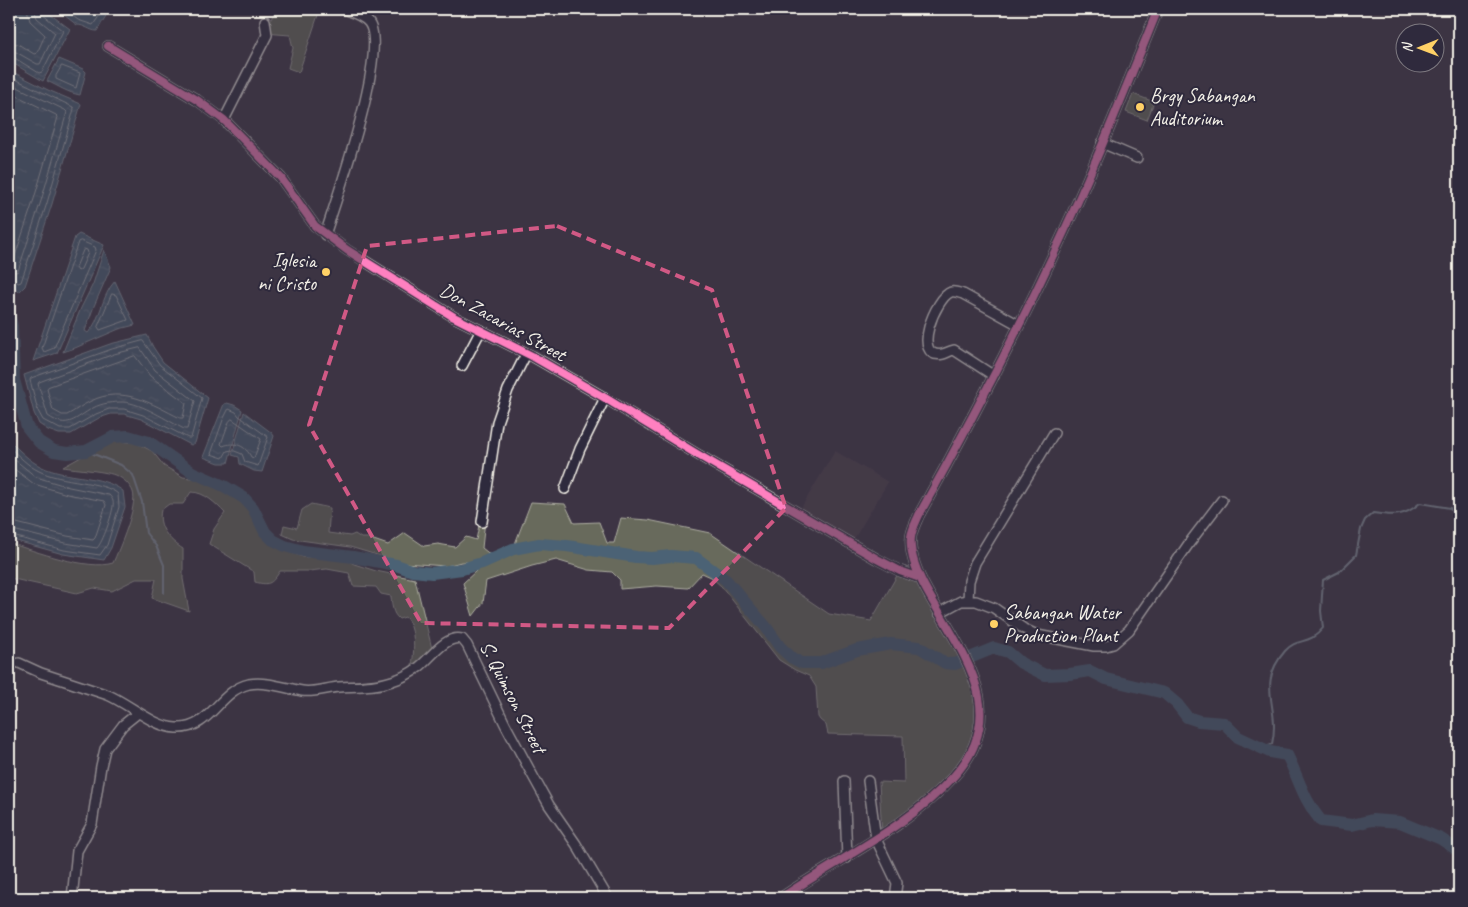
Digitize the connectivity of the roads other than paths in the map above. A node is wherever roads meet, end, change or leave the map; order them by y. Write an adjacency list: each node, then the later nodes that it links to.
1 (343, 9): 8 (street)
2 (1158, 9): 6 (street)
3 (265, 21): 5 (street)
4 (108, 46): 5 (street, Don Zacarias Street)
5 (224, 120): 8 (street, Don Zacarias Street)
6 (1102, 143): 7 (street); 9 (street)
7 (1137, 158)
8 (325, 235): 10 (street, Don Zacarias Street)
9 (1019, 325): 13 (street); 13 (street)
10 (481, 330): 11 (street, Don Zacarias Street); 12 (street)
11 (526, 354): 14 (street, Don Zacarias Street); 18 (street)
12 (462, 366)
13 (994, 376): 19 (street)
14 (605, 398): 16 (street); 19 (street, Don Zacarias Street)
15 (1054, 433): 20 (street)
16 (565, 489)
17 (1222, 500): 20 (street)
18 (482, 522)
19 (920, 578): 21 (street)
20 (968, 600): 21 (street)
21 (939, 613): 26 (street)
22 (19, 663): 23 (street)
23 (138, 713): 28 (street); 29 (street, S. Quimson Street)
24 (844, 780): 27 (street)
25 (868, 781): 26 (street)
26 (876, 839): 27 (street); 31 (street)
27 (847, 858): 30 (street)
28 (72, 898)
29 (608, 898)
30 (781, 898)
31 (895, 898)

